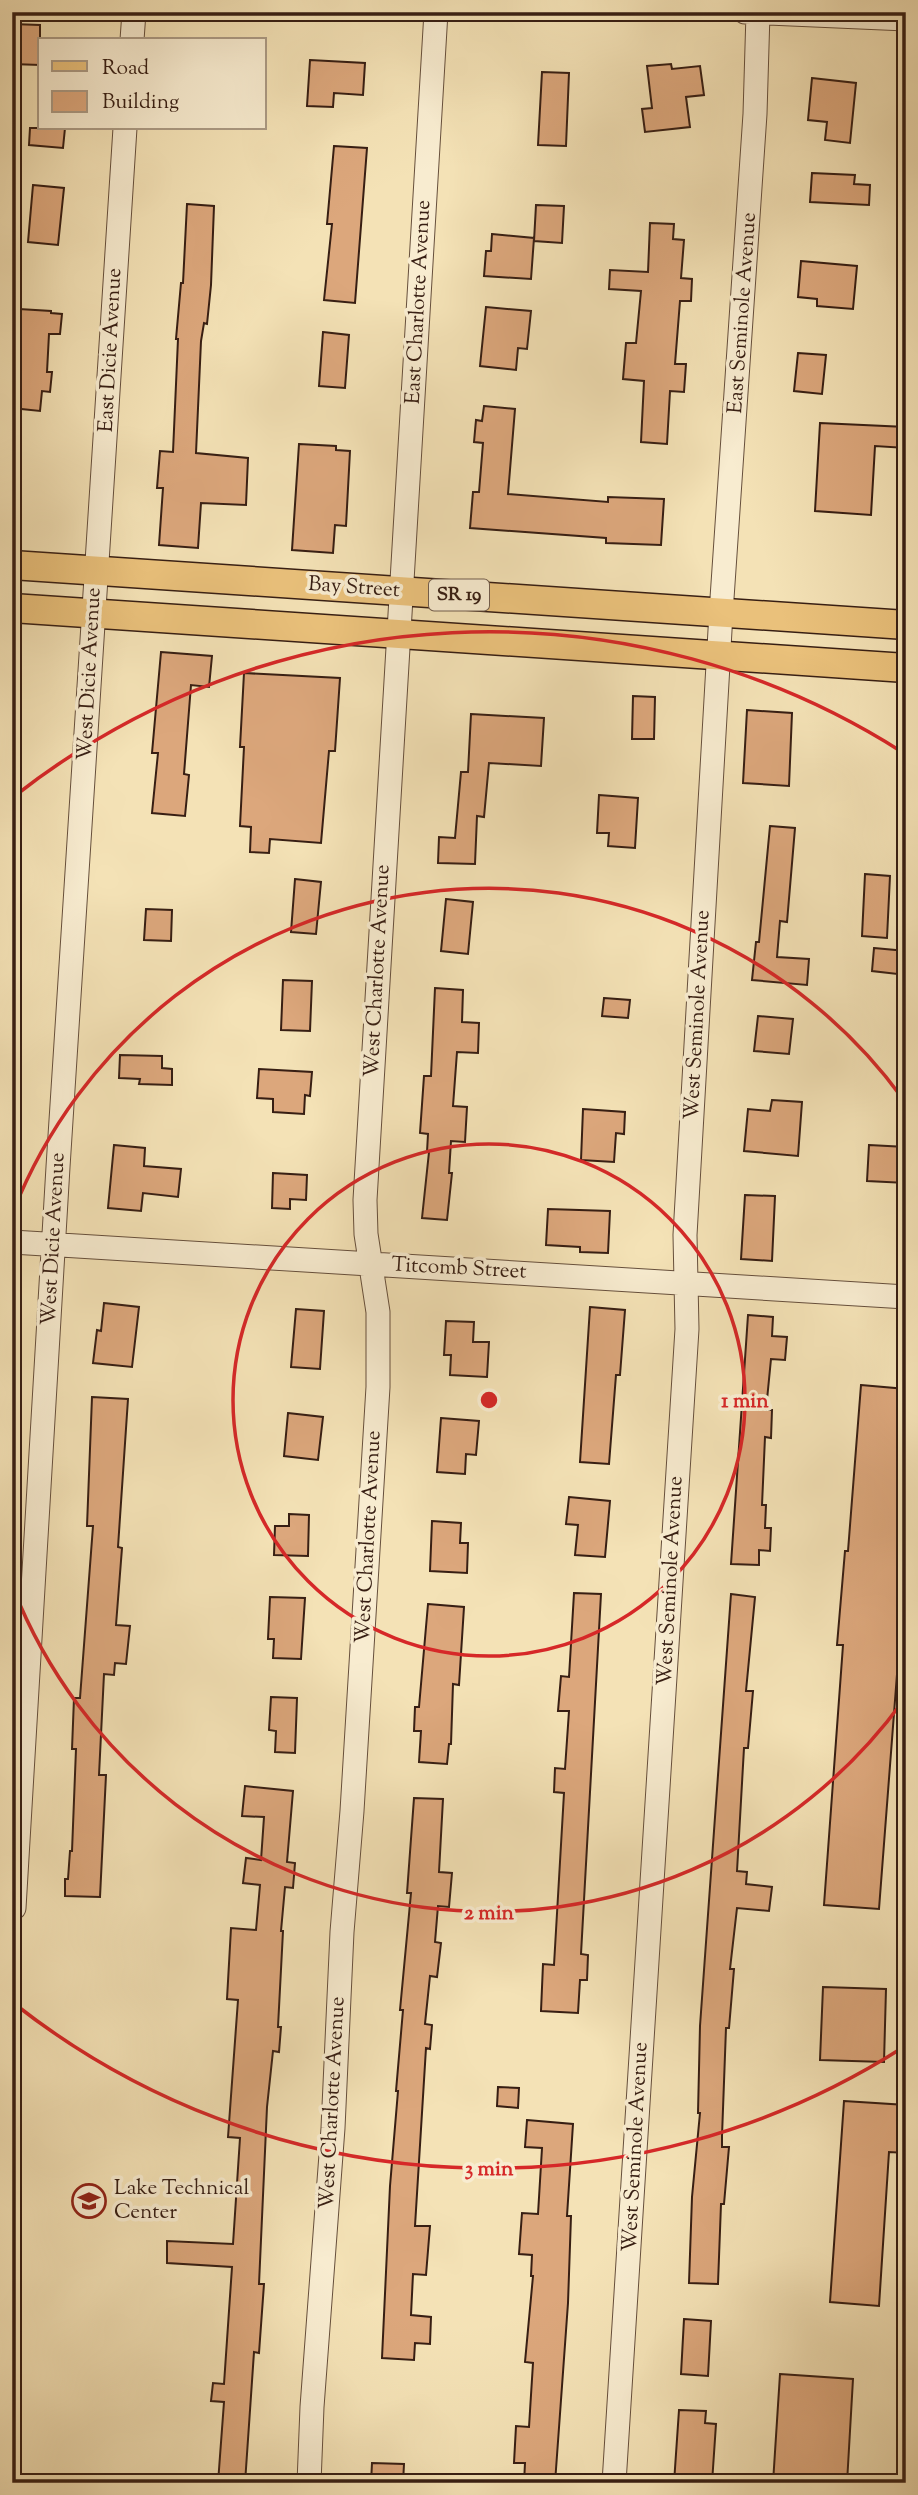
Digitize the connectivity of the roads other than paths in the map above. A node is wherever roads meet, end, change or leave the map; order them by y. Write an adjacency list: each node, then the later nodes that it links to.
1 (134, 12): 6 (street)
2 (436, 12): 10 (street, East Charlotte Avenue)
3 (745, 12): 4 (street)
4 (758, 13): 5 (street); 12 (street, East Seminole Avenue)
5 (906, 19)
6 (132, 38)
7 (125, 130): 9 (street, East Dicie Avenue)
8 (12, 565): 9 (main road, Bay Street / SR 19)
9 (95, 571): 10 (main road, Bay Street / SR 19); 13 (street, West Dicie Avenue)
10 (402, 591): 12 (main road, Bay Street / SR 19); 15 (street, West Charlotte Avenue)
11 (12, 608): 13 (main road, Bay Street / SR 19)
12 (721, 613): 14 (main road, Bay Street / SR 19); 16 (street, East Seminole Avenue)
13 (93, 614): 15 (main road, Bay Street / SR 19); 19 (street, West Dicie Avenue)
14 (906, 625)
15 (399, 634): 16 (main road, Bay Street / SR 19); 20 (street, West Charlotte Avenue)
16 (719, 667): 17 (main road, Bay Street / SR 19); 21 (street, West Seminole Avenue)
17 (906, 667)
18 (12, 1242): 19 (street, Titcomb Street)
19 (54, 1245): 20 (street, Titcomb Street); 23 (street, West Dicie Avenue)
20 (372, 1264): 21 (street, Titcomb Street); 24 (street, West Charlotte Avenue)
21 (685, 1283): 22 (street, Titcomb Street); 25 (street, West Seminole Avenue)
22 (906, 1297)
23 (14, 1908)
24 (309, 2483)
25 (614, 2483)

